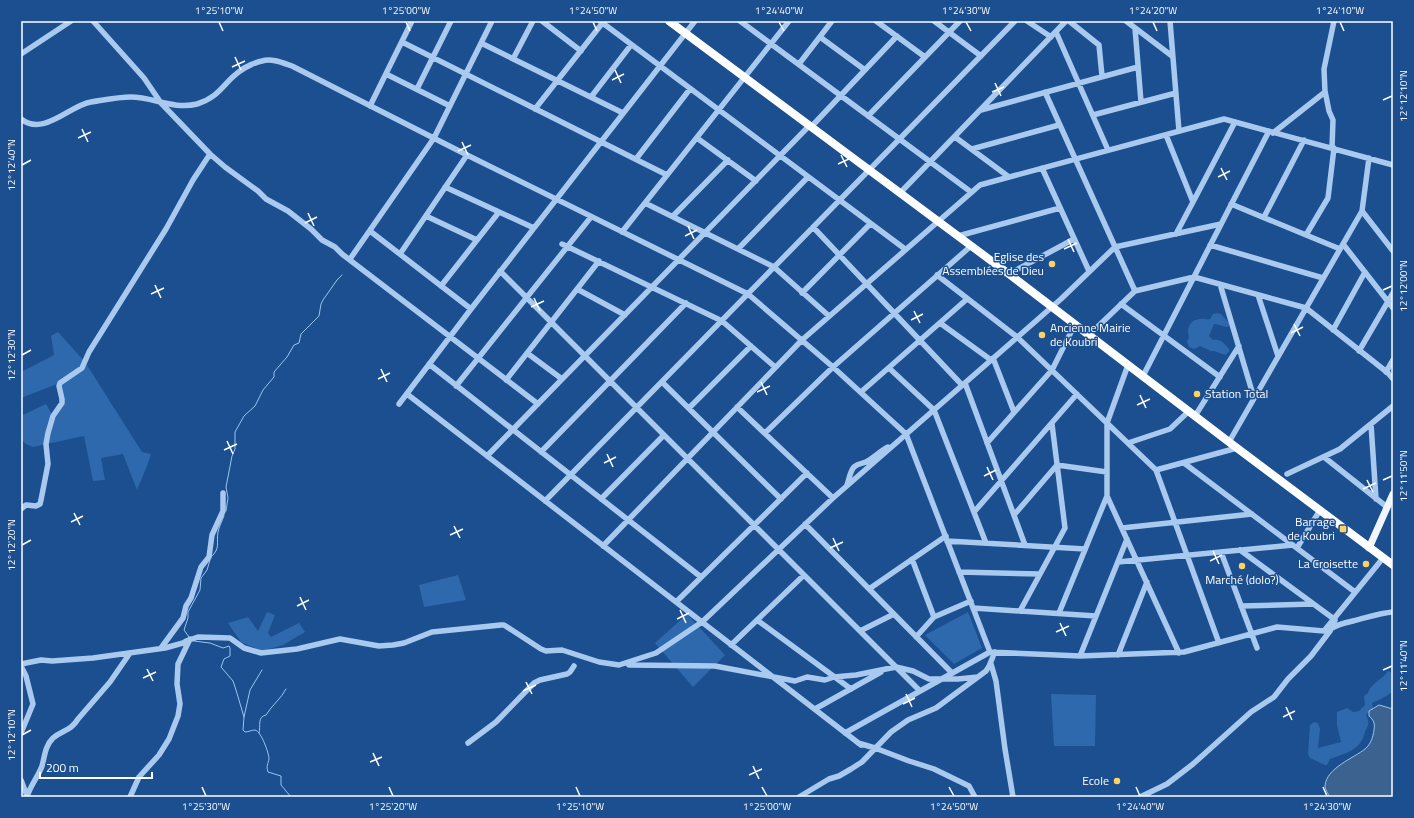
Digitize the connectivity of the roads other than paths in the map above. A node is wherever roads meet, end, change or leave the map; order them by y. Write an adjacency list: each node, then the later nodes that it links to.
1 (71, 21): 36 (street)
2 (93, 21): 60 (street)
3 (412, 21): 31 (street)
4 (451, 21): 39 (street)
5 (492, 21): 32 (street)
6 (533, 21): 41 (street)
7 (542, 21): 35 (street)
8 (669, 21): 27 (highway)
9 (696, 21): 27 (street)
10 (789, 21): 33 (street)
11 (832, 21): 28 (street)
12 (876, 21): 29 (street)
13 (934, 21): 25 (street)
14 (960, 21): 25 (street)
15 (1015, 21): 37 (street)
16 (1027, 21): 30 (street)
17 (1066, 21): 26 (street)
18 (1069, 21): 48 (street)
19 (1126, 21): 24 (street)
20 (1170, 21): 38 (street)
21 (1334, 21): 54 (street)
22 (602, 22): 34 (street); 35 (street)
23 (742, 22): 33 (street)
24 (1135, 28): 38 (street); 44 (street)
25 (949, 32): 37 (street); 40 (street)
26 (1056, 32): 30 (street); 51 (street)
27 (686, 34): 43 (street); 49 (highway)
28 (820, 36): 42 (street); 45 (street)
29 (897, 36): 40 (street); 45 (street)
30 (1050, 37): 65 (street)
31 (402, 42): 39 (street); 46 (street)
32 (481, 43): 41 (street); 47 (street)
33 (771, 44): 42 (street); 49 (street)
34 (631, 45): 43 (street); 58 (street)
35 (581, 51): 50 (street)
36 (21, 54)
37 (981, 56): 79 (street)
38 (1172, 56): 56 (street)
39 (433, 57): 47 (street); 52 (street)
40 (925, 58): 68 (street)
41 (513, 59): 50 (street)
42 (799, 64): 57 (street)
43 (660, 66): 53 (street); 66 (street)
44 (1138, 67): 48 (street); 59 (street)
45 (865, 70): 57 (street)
46 (386, 74): 52 (street); 61 (street)
47 (466, 74): 62 (street); 63 (street)
48 (1102, 76): 51 (street)
49 (744, 77): 64 (street); 72 (highway)
50 (558, 81): 58 (street); 63 (street)
51 (1078, 83): 55 (street); 67 (street)
52 (417, 89): 62 (street)
53 (690, 89): 64 (street); 89 (street)
54 (1326, 91): 74 (street); 82 (street)
55 (1045, 92): 65 (street); 71 (street)
56 (1176, 93): 59 (street); 73 (street)
57 (840, 96): 68 (street); 72 (street)
58 (590, 97): 66 (street)
59 (1141, 102): 67 (street)
60 (161, 103): 61 (street); 69 (street); 85 (street)
61 (370, 106): 77 (street)
62 (450, 106): 77 (street)
63 (535, 109): 81 (street)
64 (718, 110): 78 (street); 87 (street)
65 (981, 110): 76 (street)
66 (624, 113): 81 (street)
67 (1093, 115): 84 (street)
68 (868, 116): 79 (street)
69 (21, 119)
70 (1235, 122): 73 (street); 74 (street); 106 (street)
71 (1059, 125): 83 (street); 90 (street)
72 (810, 126): 87 (street); 95 (highway)
73 (1179, 131): 75 (street)
74 (1271, 132): 80 (street); 107 (street)
75 (1166, 135): 84 (street); 106 (street)
76 (955, 137): 83 (street); 92 (street)
77 (434, 138): 86 (street); 120 (street)
78 (697, 138): 91 (street); 96 (street)
79 (899, 139): 92 (street); 95 (street)
80 (1304, 140): 82 (street); 114 (street)
81 (601, 142): 89 (street); 103 (street)
82 (1333, 148): 88 (street); 124 (street)
83 (972, 149): 98 (street)
84 (1108, 150): 90 (street)
85 (210, 154): 138 (street); 255 (street)
86 (467, 155): 100 (street); 103 (street)
87 (780, 156): 97 (street); 99 (street)
88 (1369, 158): 93 (street); 109 (street)
89 (636, 159): 96 (street)
90 (1075, 159): 94 (street); 131 (street)
91 (728, 160): 99 (street); 112 (street)
92 (930, 162): 101 (street); 102 (street)
93 (1393, 165)
94 (1042, 168): 98 (street); 108 (street)
95 (869, 170): 102 (highway); 104 (street)
96 (667, 175): 105 (street)
97 (808, 177): 104 (street); 133 (street)
98 (1009, 177): 101 (street)
99 (756, 181): 122 (street)
100 (445, 187): 110 (street); 111 (street)
101 (971, 192): 115 (street)
102 (900, 193): 115 (highway)
103 (556, 200): 113 (street); 118 (street)
104 (839, 200): 116 (street); 119 (street)
105 (646, 202): 112 (street); 121 (street)
106 (1193, 202): 123 (street)
107 (1231, 204): 114 (street); 117 (street)
108 (1060, 208): 125 (street); 126 (street)
109 (1362, 211): 132 (street); 135 (street)
110 (499, 212): 118 (street); 127 (street)
111 (426, 216): 127 (street); 136 (street)
112 (673, 216): 122 (street)
113 (591, 217): 121 (street); 129 (street)
114 (1264, 217): 124 (street)
115 (937, 221): 125 (highway); 134 (street)
116 (870, 224): 134 (street); 137 (street)
117 (1221, 224): 123 (street); 128 (street)
118 (534, 228): 142 (street)
119 (813, 228): 137 (street); 141 (street)
120 (370, 231): 136 (street); 138 (street)
121 (622, 232): 139 (street)
122 (705, 233): 133 (street); 139 (street)
123 (1176, 234): 131 (street)
124 (1306, 235): 132 (street)
125 (958, 236): 130 (highway)
126 (1074, 239): 143 (street); 145 (street)
127 (477, 240): 151 (street)
128 (1210, 244): 147 (street); 148 (street)
129 (565, 245): 140 (street); 159 (street)
130 (971, 246): 145 (highway); 146 (street)
131 (1115, 247): 143 (street); 154 (street)
132 (1341, 247): 144 (street); 148 (street)
133 (738, 249): 141 (street)
134 (905, 249): 149 (street)
135 (1393, 251)
136 (400, 254): 151 (street)
137 (839, 255): 149 (street); 155 (street)
138 (350, 259): 178 (street)
139 (679, 260): 152 (street); 157 (street)
140 (599, 261): 152 (street); 153 (street)
141 (774, 267): 155 (street); 157 (street)
142 (500, 271): 159 (street); 167 (street)
143 (1089, 271): 164 (street)
144 (1365, 272): 161 (street); 175 (street)
145 (1009, 274): 164 (highway)
146 (937, 275): 160 (street); 168 (street)
147 (1194, 277): 150 (street); 154 (street); 177 (street)
148 (1323, 278): 165 (street)
149 (866, 284): 168 (street); 170 (street)
150 (1220, 284): 158 (street); 183 (street)
151 (441, 286): 167 (street)
152 (652, 287): 162 (street); 169 (street)
153 (577, 290): 169 (street); 172 (street)
154 (1134, 291): 163 (street)
155 (802, 293): 170 (street)
156 (1393, 293): 161 (street)
157 (748, 294): 171 (street); 180 (street)
158 (1258, 295): 165 (street); 187 (street)
159 (526, 297): 172 (street); 188 (street)
160 (967, 298): 173 (street); 179 (street)
161 (1388, 302): 166 (street); 184 (street)
162 (686, 303): 171 (street); 203 (street)
163 (1121, 304): 176 (street); 177 (street)
164 (1052, 306): 174 (highway); 179 (street)
165 (1306, 308): 175 (street); 187 (street)
166 (1393, 308)
167 (471, 309): 178 (street)
168 (894, 313): 181 (street); 193 (street)
169 (625, 315): 186 (street)
170 (829, 316): 180 (street)
171 (722, 321): 182 (street); 204 (street)
172 (552, 322): 185 (street); 186 (street)
173 (940, 323): 181 (street); 189 (street)
174 (1075, 324): 176 (highway); 196 (street)
175 (1333, 330): 184 (street)
176 (1089, 334): 192 (highway)
177 (1164, 335): 198 (street); 199 (street)
178 (450, 336): 188 (street); 191 (street)
179 (1017, 337): 189 (street); 196 (street)
180 (802, 340): 193 (street); 194 (street)
181 (920, 340): 195 (street); 205 (street)
182 (751, 346): 194 (street); 216 (street)
183 (1239, 346): 199 (street); 210 (street)
184 (1359, 351): 197 (street)
185 (528, 353): 200 (street); 201 (street)
186 (585, 356): 200 (street); 203 (street)
187 (1278, 356): 210 (street)
188 (478, 358): 201 (street); 206 (street)
189 (992, 359): 205 (street); 218 (street)
190 (1393, 360): 197 (street)
191 (429, 364): 206 (street); 208 (street)
192 (1128, 365): 198 (highway); 220 (street)
193 (833, 366): 207 (street); 225 (street)
194 (775, 367): 214 (street)
195 (888, 368): 207 (street); 217 (street)
196 (1052, 370): 209 (street); 218 (street)
197 (1386, 372): 202 (street)
198 (1143, 376): 219 (highway)
199 (1220, 377): 219 (street)
200 (562, 379): 212 (street)
201 (506, 380): 212 (street)
202 (1393, 380)
203 (610, 381): 215 (street); 233 (street)
204 (662, 382): 215 (street); 216 (street)
205 (963, 384): 217 (street); 229 (street)
206 (456, 386): 223 (street)
207 (861, 392): 226 (street)
208 (407, 394): 211 (street); 234 (street)
209 (1077, 394): 220 (street); 221 (street)
210 (1254, 398): 228 (street)
211 (399, 404)
212 (538, 404): 223 (street)
213 (1393, 406): 222 (street)
214 (737, 407): 224 (street); 225 (street)
215 (637, 408): 227 (street); 243 (street)
216 (689, 408): 224 (street)
217 (934, 410): 226 (street); 257 (street)
218 (1014, 412): 229 (street)
219 (1192, 414): 228 (highway); 230 (street)
220 (1107, 423): 230 (street); 240 (street)
221 (1052, 424): 238 (street); 244 (street)
222 (1371, 424): 235 (street); 250 (street)
223 (513, 430): 233 (street); 234 (street)
224 (713, 432): 236 (street); 252 (street)
225 (765, 433): 241 (street)
226 (906, 434): 231 (street); 265 (street)
227 (664, 435): 236 (street); 251 (street)
228 (1229, 442): 232 (highway)
229 (987, 443): 244 (street)
230 (1128, 443): 239 (street)
231 (895, 444): 245 (street); 245 (street)
232 (1237, 448): 237 (street); 256 (highway)
233 (541, 452): 243 (street)
234 (488, 456): 253 (street)
235 (1324, 457): 242 (street); 250 (street)
236 (688, 458): 260 (street); 263 (street)
237 (1184, 463): 239 (street); 258 (street)
238 (1057, 465): 240 (street); 259 (street); 270 (street)
239 (1156, 470): 261 (street)
240 (1107, 472): 248 (street)
241 (807, 473): 249 (street); 252 (street)
242 (1287, 474)
243 (571, 475): 251 (street); 253 (street)
244 (1001, 481): 257 (street); 259 (street)
245 (847, 485): 249 (street)
246 (223, 493): 311 (street)
247 (1393, 494): 254 (main road)
248 (1107, 496): 264 (street); 274 (street)
249 (833, 498): 262 (street)
250 (1376, 498): 254 (street)
251 (601, 499): 260 (street)
252 (781, 499): 263 (street)
253 (545, 501): 269 (street)
254 (1388, 507): 272 (main road)
255 (21, 509)
256 (1320, 510): 271 (street); 272 (highway)
257 (974, 512): 267 (street)
258 (1252, 514): 261 (street); 271 (street)
259 (1014, 515): 268 (street)
260 (628, 520): 269 (street); 286 (street)
261 (1175, 522): 264 (street); 277 (street)
262 (805, 524): 273 (street); 288 (street)
263 (754, 525): 273 (street); 286 (street)
264 (1122, 528): 266 (street)
265 (946, 539): 267 (street); 279 (street); 283 (street)
266 (1127, 539): 280 (street); 281 (street)
267 (986, 543): 268 (street)
268 (1025, 545): 270 (street)
269 (603, 546): 290 (street)
270 (1055, 547): 274 (street); 284 (street)
271 (1295, 547): 275 (street); 289 (street)
272 (1369, 548): 278 (highway)
273 (778, 549): 285 (street); 303 (street)
274 (1085, 549): 297 (street)
275 (1240, 550): 276 (street); 292 (street)
276 (1221, 552): 277 (street); 293 (street)
277 (1187, 555): 280 (street); 309 (street)
278 (1383, 558): 282 (highway); 289 (street)
279 (912, 559): 288 (street); 300 (street)
280 (1137, 560): 281 (street); 287 (street)
281 (1118, 562): 299 (street)
282 (1393, 565)
283 (959, 572): 284 (street); 291 (street)
284 (1040, 574): 295 (street)
285 (804, 575): 302 (street); 305 (street)
286 (701, 577): 290 (street)
287 (1147, 582): 315 (street); 316 (street)
288 (868, 589): 298 (street)
289 (1355, 592): 301 (street)
290 (676, 602): 303 (street)
291 (970, 602): 294 (street); 300 (street)
292 (1313, 604): 293 (street); 301 (street)
293 (1241, 606): 306 (street)
294 (973, 608): 295 (street); 313 (street)
295 (1020, 611): 297 (street)
296 (1393, 612): 304 (street)
297 (1059, 613): 299 (street)
298 (894, 614): 305 (street); 307 (street)
299 (1096, 616): 317 (street)
300 (934, 617): 307 (street)
301 (1335, 617): 304 (street)
302 (757, 620): 310 (street); 326 (street)
303 (702, 622): 310 (street); 320 (street)
304 (1329, 628): 306 (street); 342 (street)
305 (860, 632): 322 (street)
306 (1252, 634): 309 (street); 312 (street)
307 (916, 637): 324 (street)
308 (190, 639): 311 (street); 320 (street); 338 (street)
309 (1219, 643): 315 (street)
310 (731, 645): 325 (street)
311 (161, 648): 314 (street)
312 (1257, 648)
313 (992, 652): 317 (street); 318 (street); 324 (street)
314 (130, 653): 319 (street); 337 (street)
315 (1179, 653): 316 (street)
316 (1118, 655): 317 (street)
317 (1080, 656)
318 (991, 664): 327 (street); 341 (street)
319 (21, 665): 333 (street)
320 (619, 665): 325 (street)
321 (574, 666): 334 (street)
322 (895, 666): 323 (street); 328 (street); 330 (street)
323 (886, 669): 326 (street); 329 (street)
324 (952, 673): 328 (street)
325 (772, 676): 326 (street); 331 (street)
326 (834, 677): 329 (street)
327 (978, 677): 328 (street); 335 (street)
328 (940, 680): 330 (street)
329 (851, 689): 331 (street)
330 (920, 691): 332 (street)
331 (815, 709): 332 (street)
332 (845, 733): 335 (street)
333 (21, 734)
334 (468, 743)
335 (875, 748): 339 (street); 340 (street)
336 (21, 780): 337 (street)
337 (27, 797)
338 (130, 797)
339 (799, 797)
340 (975, 797)
341 (1013, 797)
342 (1140, 797)

